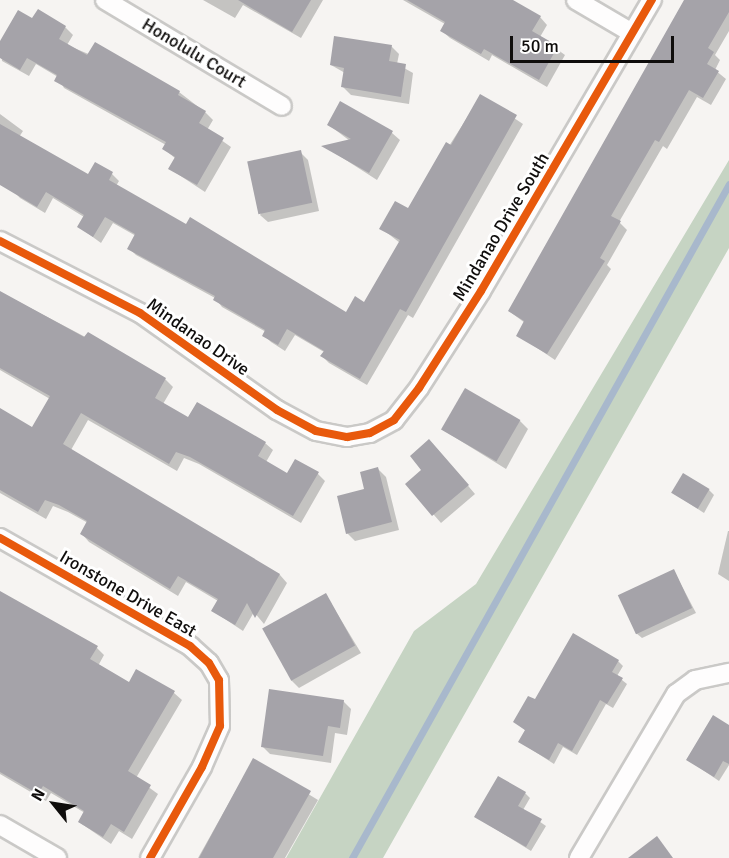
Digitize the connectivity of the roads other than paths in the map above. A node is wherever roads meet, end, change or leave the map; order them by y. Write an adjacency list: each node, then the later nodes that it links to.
1 (105, 0): 5 (street, Honolulu Court)
2 (576, 0): 4 (street)
3 (652, 0): 4 (street, Mindanao Drive South)
4 (632, 33): 7 (street, Mindanao Drive South)
5 (282, 106)
6 (0, 241): 7 (street, Mindanao Drive)
7 (347, 438)
8 (0, 538): 12 (street, Ironstone Drive East)
9 (723, 673): 13 (street)
10 (0, 825): 11 (street)
11 (57, 858)
12 (150, 858)
13 (579, 858)

